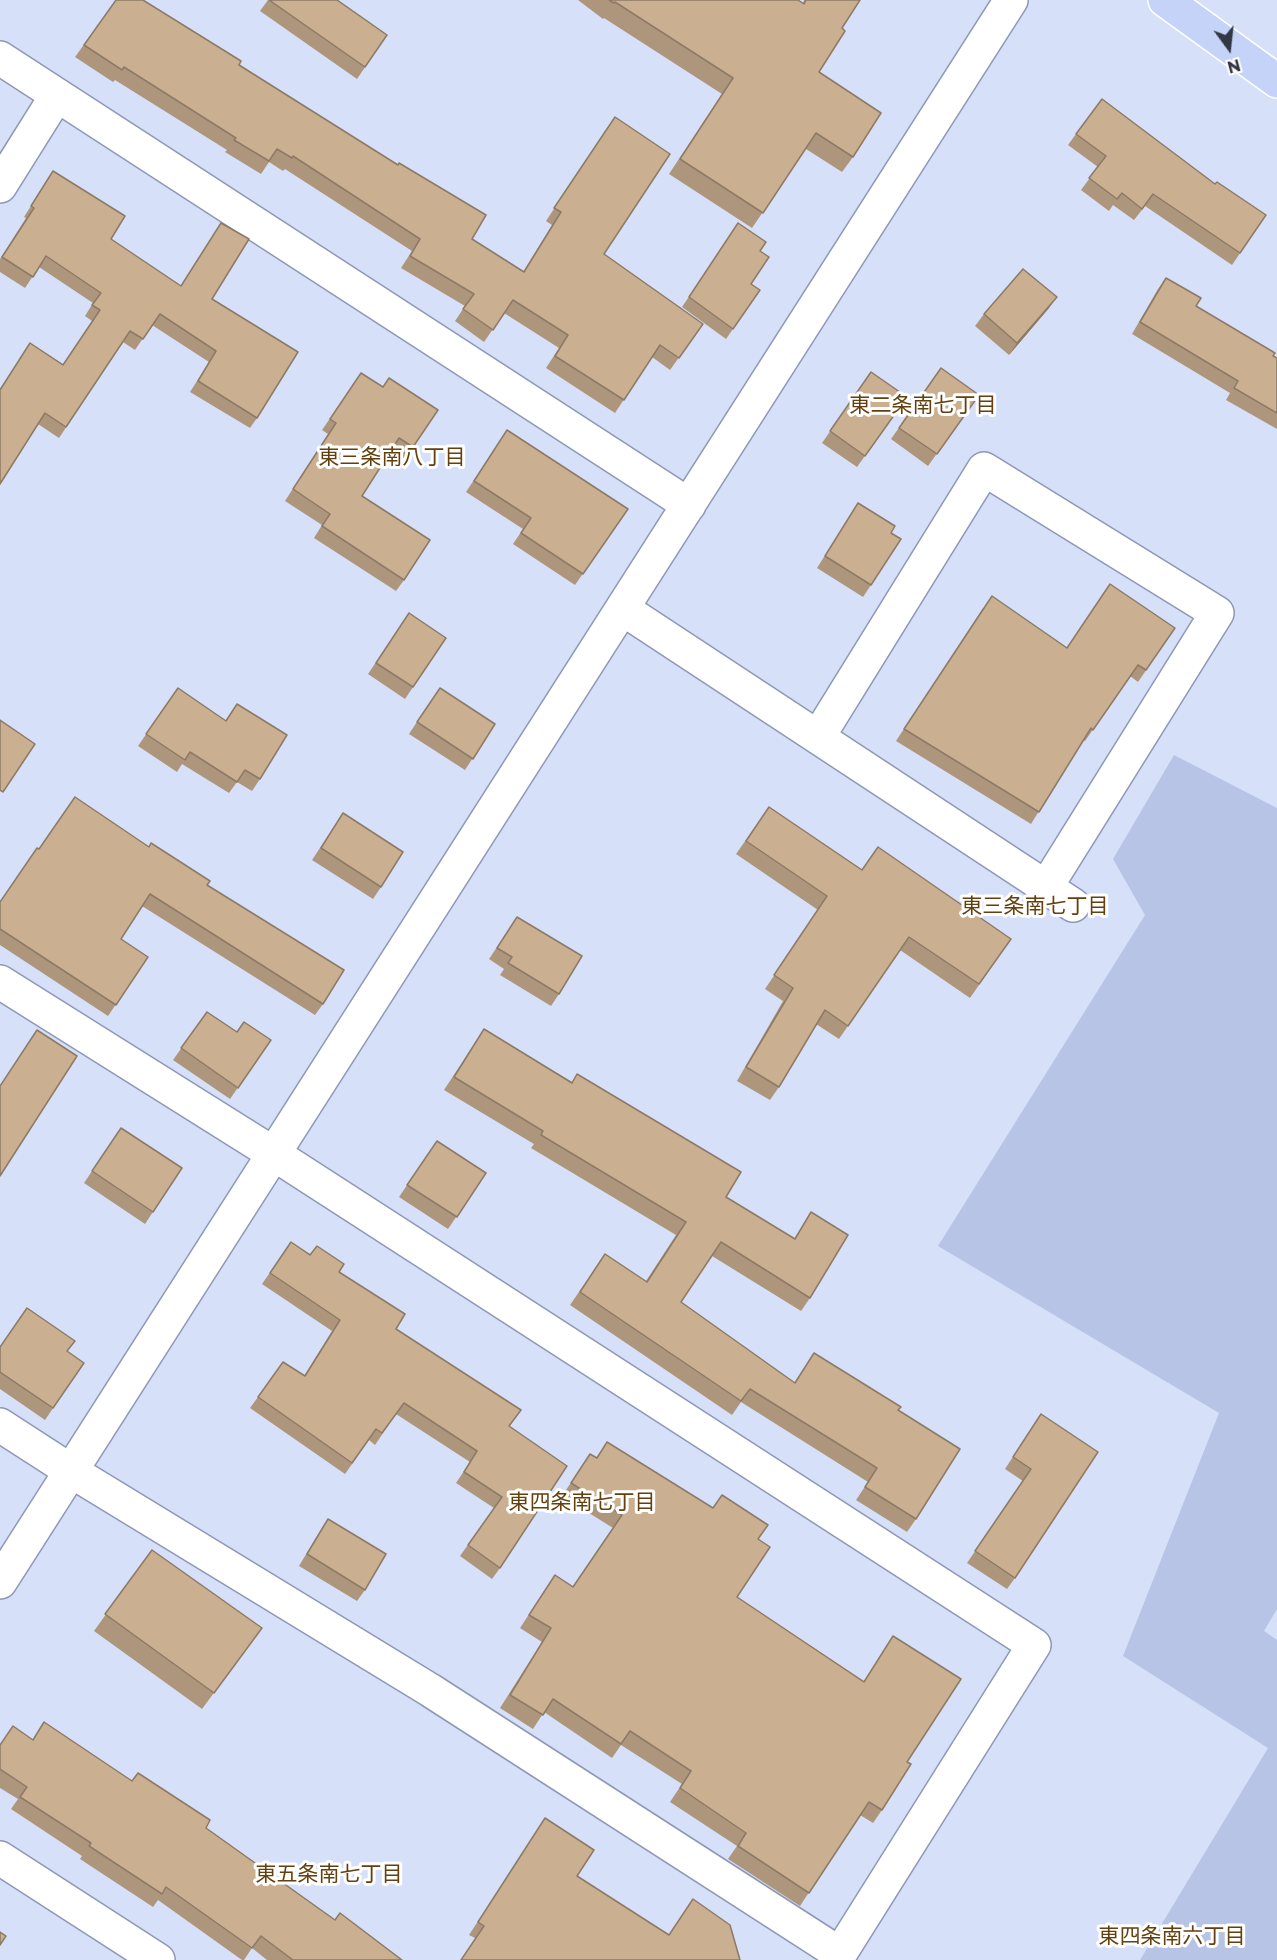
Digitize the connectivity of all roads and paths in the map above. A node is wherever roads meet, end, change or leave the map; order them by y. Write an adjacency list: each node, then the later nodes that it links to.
1 (1011, 0): 7 (street)
2 (1165, 0): 4 (main road)
3 (0, 58): 5 (street)
4 (1277, 81)
5 (57, 95): 6 (street); 7 (street)
6 (0, 186)
7 (688, 505): 8 (street)
8 (623, 609): 9 (street); 13 (street)
9 (818, 737): 10 (street); 10 (street)
10 (1046, 886): 11 (street)
11 (1073, 905)
12 (0, 982): 13 (street)
13 (274, 1154): 15 (street); 18 (street)
14 (0, 1425): 15 (street)
15 (71, 1471): 16 (street); 18 (street)
16 (0, 1582)
17 (0, 1858): 19 (street)
18 (838, 1957)
19 (158, 1960)

